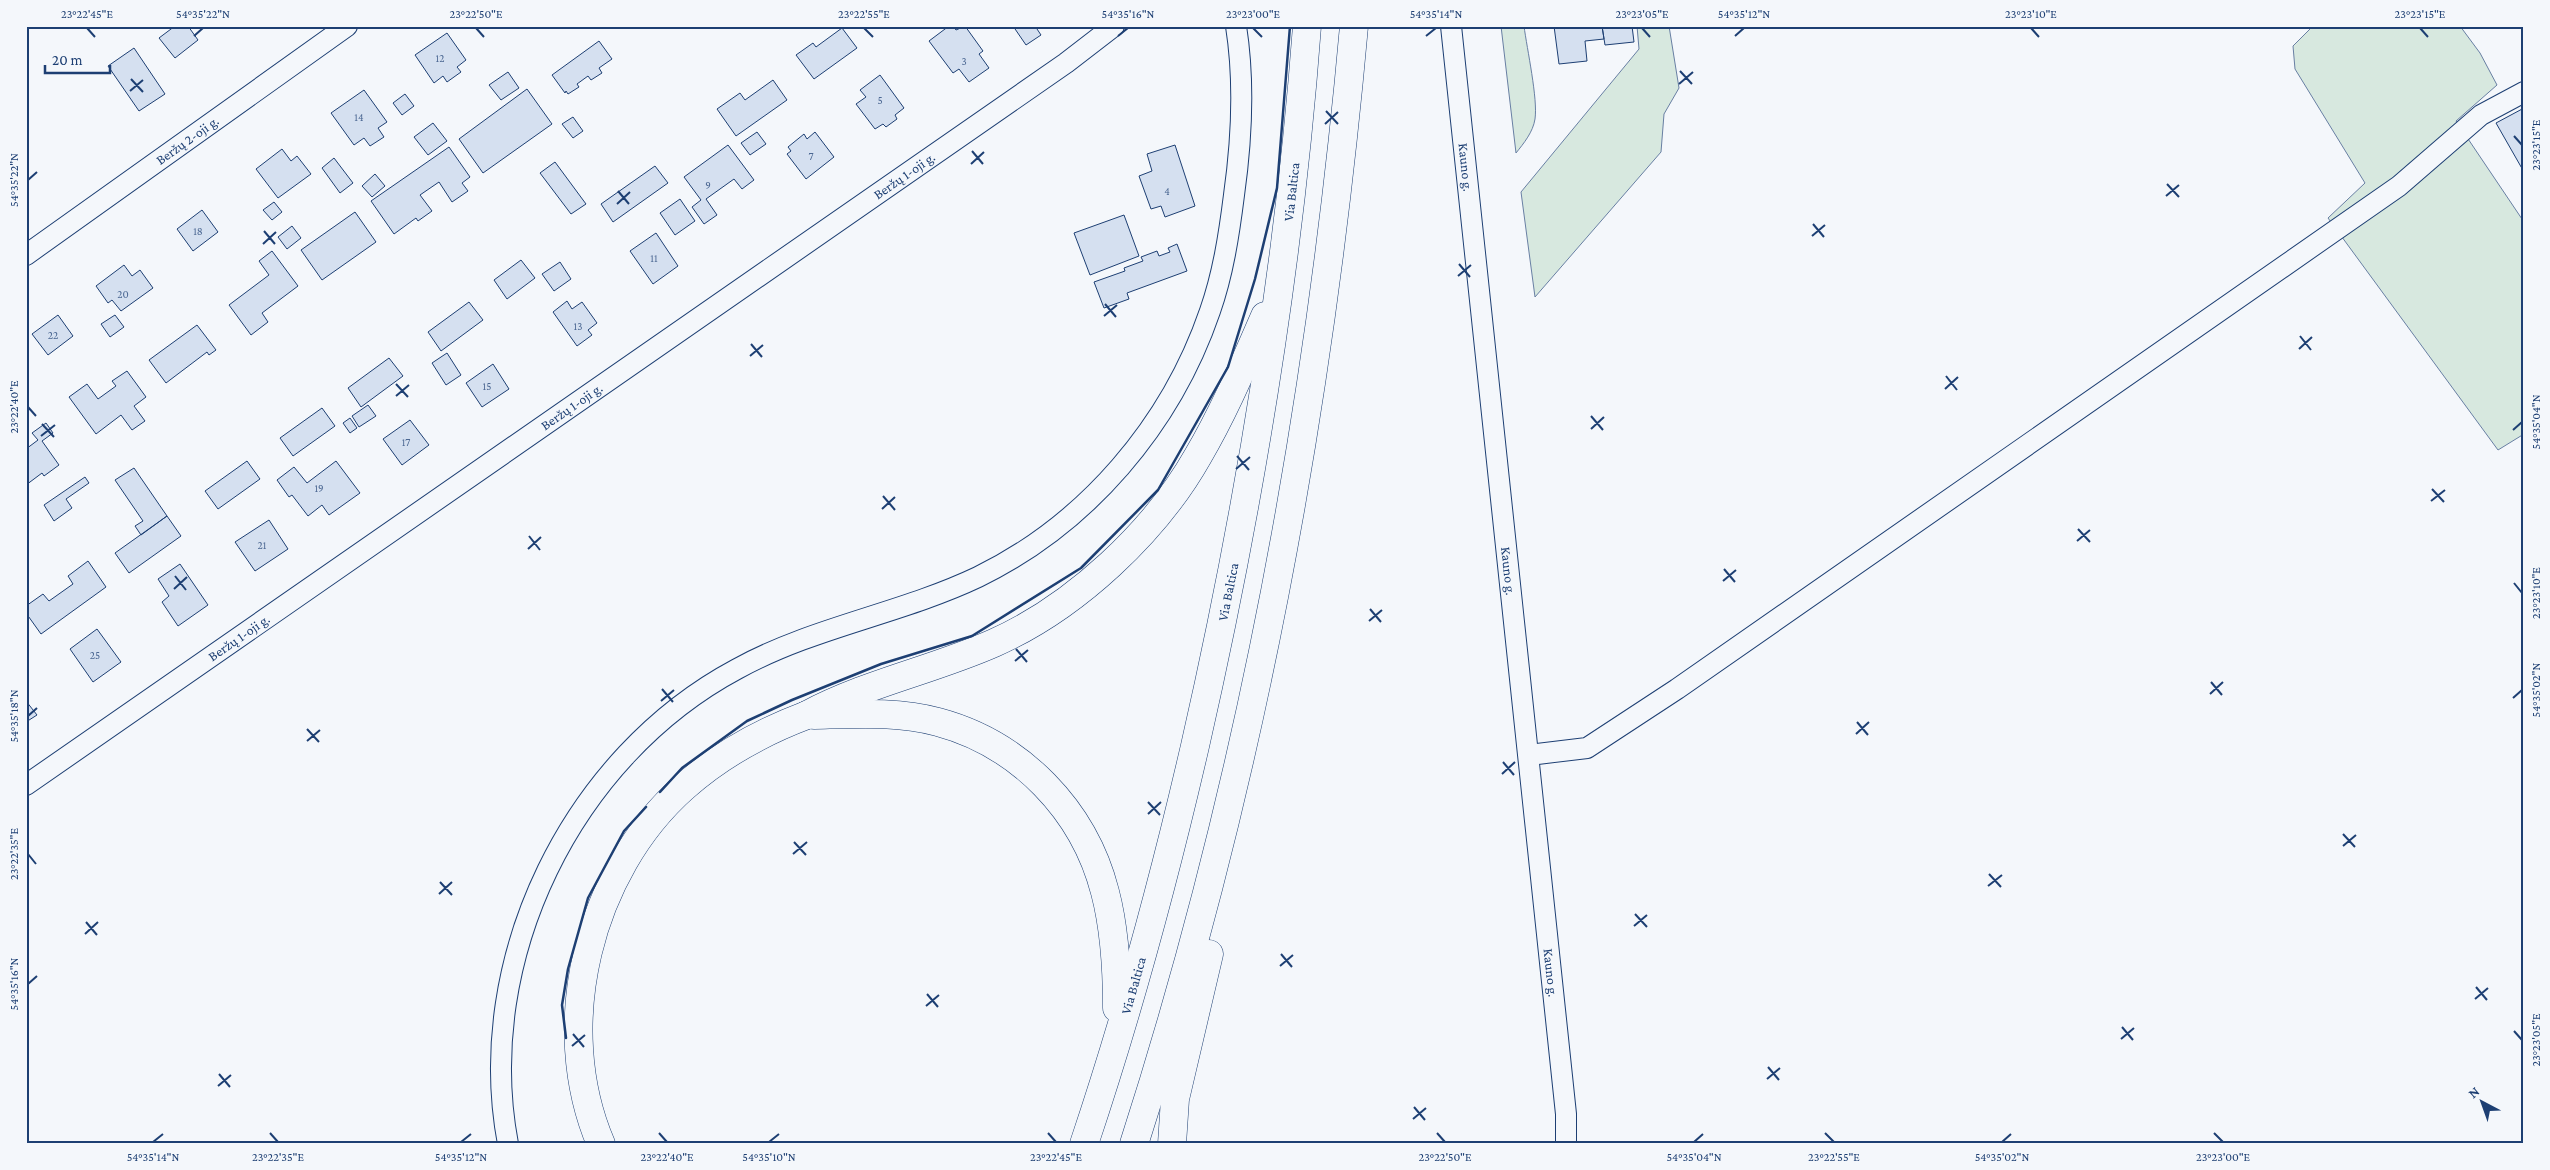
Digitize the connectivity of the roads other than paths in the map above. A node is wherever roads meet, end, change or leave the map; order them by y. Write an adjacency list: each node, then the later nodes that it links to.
1 (347, 26): 8 (street, Beržų 2-oji g.)
2 (1114, 26): 12 (street, Beržų 1-oji g.)
3 (1236, 26): 16 (street)
4 (1307, 26): 9 (main road, Via Baltica)
5 (1354, 26): 13 (main road)
6 (1451, 26): 11 (street, Kauno g.)
7 (2524, 92): 11 (street)
8 (26, 255)
9 (1279, 286): 10 (main road); 14 (main road, Via Baltica)
10 (808, 715): 14 (main road); 17 (main road)
11 (1529, 755): 15 (street, Kauno g.)
12 (26, 785)
13 (1232, 797): 19 (main road); 20 (main road)
14 (1117, 1037): 18 (main road, Via Baltica)
15 (1566, 1114): 21 (street, Kauno g.); 22 (street, Kauno g.)
16 (508, 1144)
17 (601, 1144)
18 (1084, 1144)
19 (1134, 1144)
20 (1172, 1144)
21 (1566, 1144)
22 (1574, 1144)

